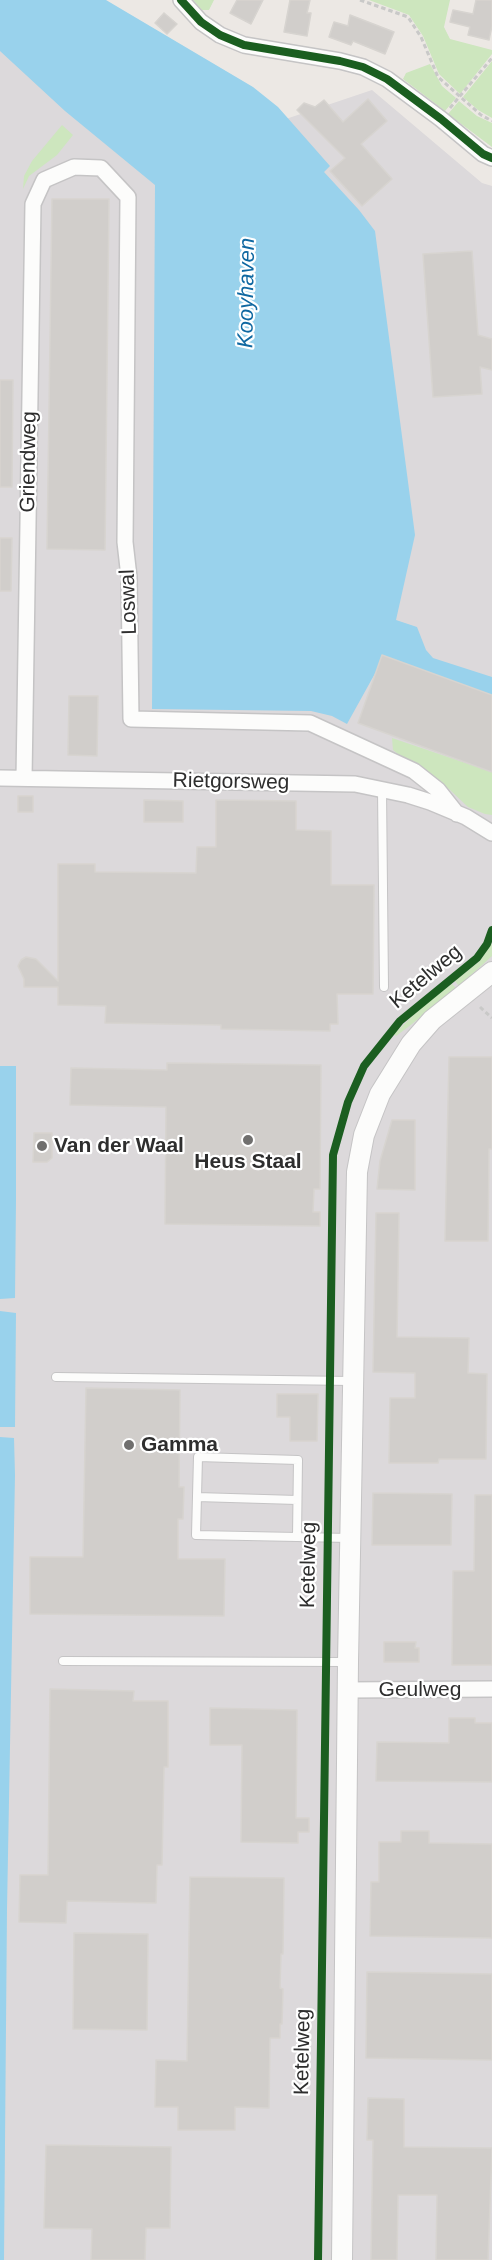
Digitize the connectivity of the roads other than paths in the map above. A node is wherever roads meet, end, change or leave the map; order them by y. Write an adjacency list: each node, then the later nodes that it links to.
1 (181, 0): 2 (street)
2 (492, 158)
3 (74, 168): 5 (street, Griendweg); 7 (street, Loswal)
4 (0, 778): 5 (street, Rietgorsweg)
5 (24, 778): 6 (street, Rietgorsweg)
6 (382, 789): 7 (street, Rietgorsweg); 10 (lane)
7 (457, 814): 8 (street, Rietgorsweg)
8 (492, 833)
9 (492, 972): 12 (street, Ketelweg)
10 (384, 987)
11 (56, 1377): 12 (lane)
12 (354, 1381): 16 (street, Ketelweg)
13 (197, 1497): 14 (lane); 14 (lane); 15 (lane)
14 (297, 1500): 15 (lane)
15 (297, 1537): 16 (lane)
16 (351, 1538): 18 (street, Ketelweg)
17 (63, 1661): 18 (lane)
18 (348, 1662): 20 (street, Ketelweg)
19 (492, 1689): 20 (street, Geulweg)
20 (348, 1690): 21 (street, Ketelweg)
21 (342, 2260)

